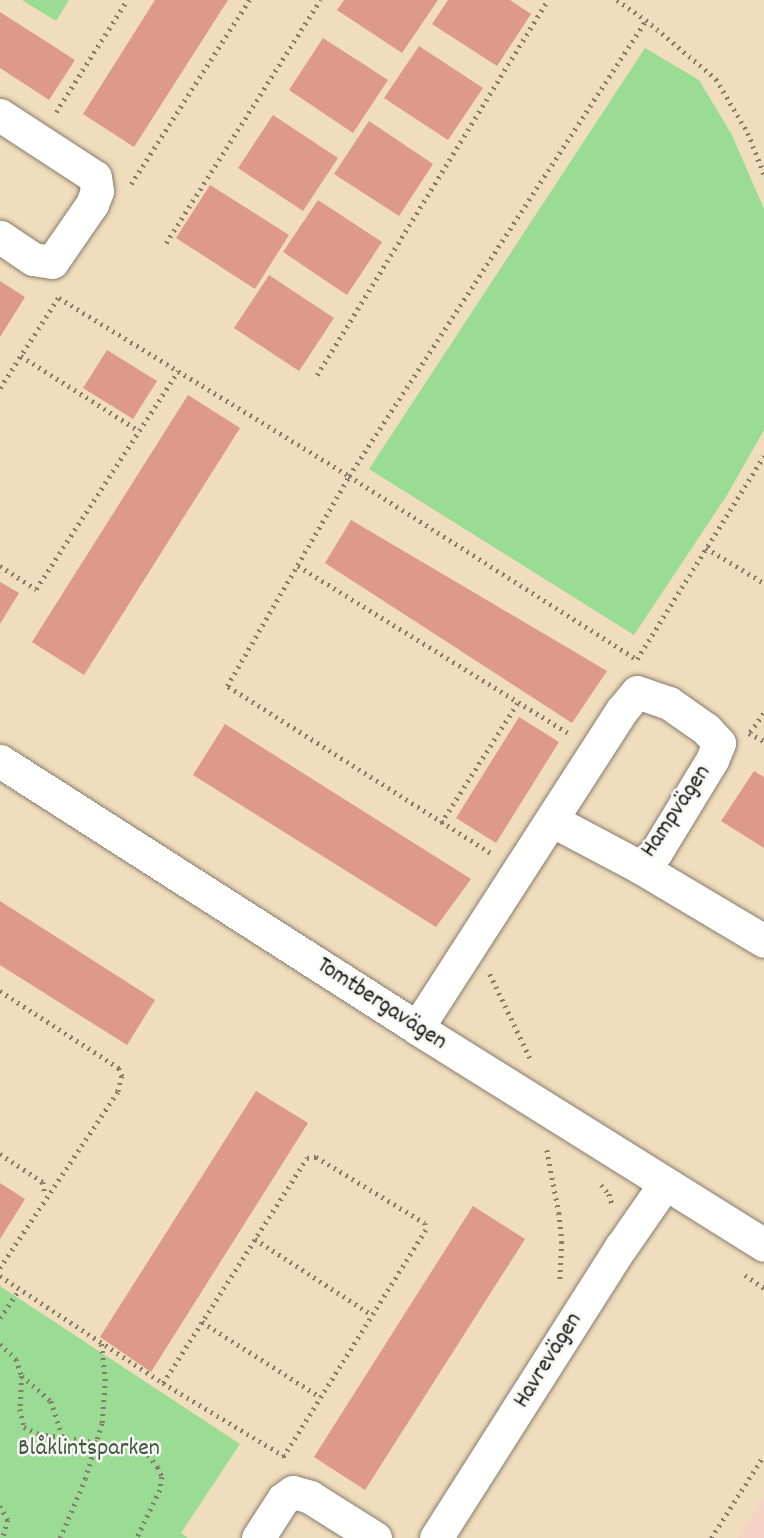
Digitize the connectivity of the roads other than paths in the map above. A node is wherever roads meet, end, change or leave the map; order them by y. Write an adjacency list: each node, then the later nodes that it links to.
1 (0, 115): 2 (street)
2 (0, 237)
3 (0, 761): 7 (street, Tomtbergavägen)
4 (552, 821): 5 (street, Hampvägen); 5 (street, Hampvägen); 7 (street)
5 (640, 867): 6 (street)
6 (764, 940)
7 (417, 1028): 8 (street, Tomtbergavägen)
8 (664, 1185): 9 (street, Tomtbergavägen); 12 (street, Havrevägen)
9 (764, 1245)
10 (355, 1533): 11 (street)
11 (258, 1538)
12 (436, 1538)

